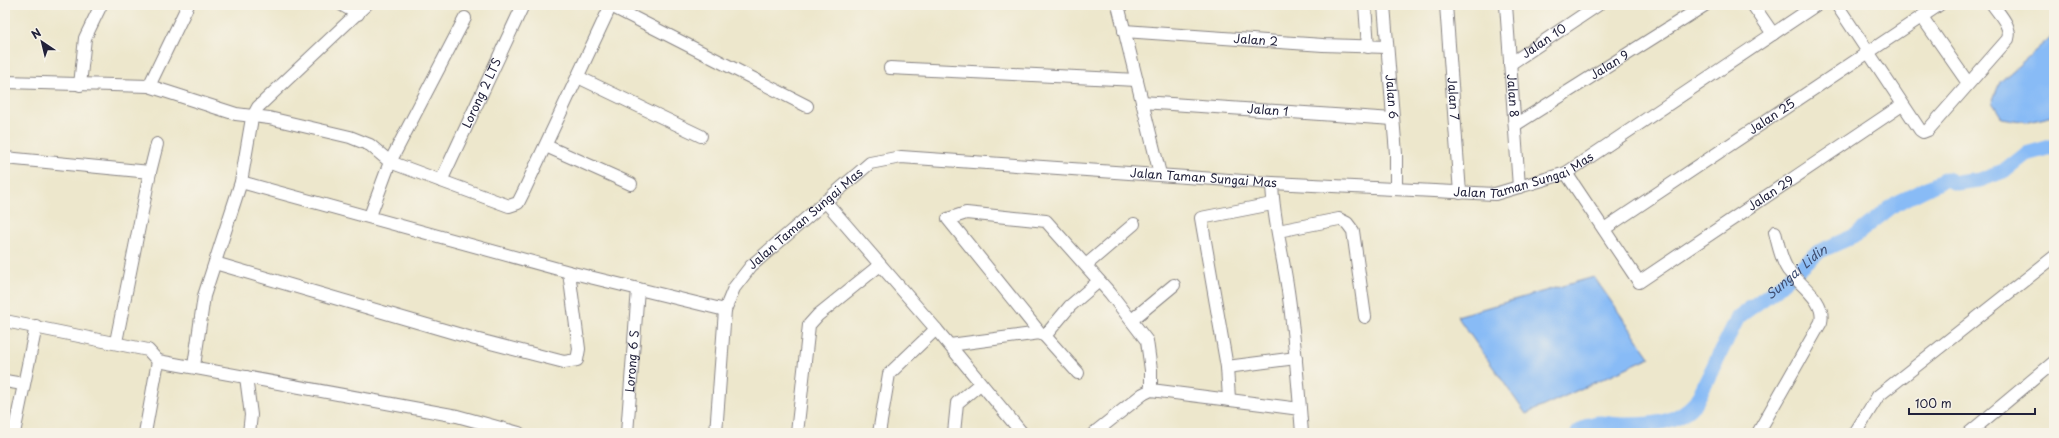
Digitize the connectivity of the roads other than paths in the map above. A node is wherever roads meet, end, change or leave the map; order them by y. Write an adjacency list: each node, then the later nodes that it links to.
1 (101, 5): 32 (street)
2 (188, 5): 33 (street)
3 (342, 5): 18 (street)
4 (523, 5): 48 (street, Lorong 2 LTS)
5 (610, 5): 28 (street); 36 (street)
6 (1118, 5): 21 (street)
7 (1365, 5): 23 (street)
8 (1384, 5): 24 (street, Jalan 6)
9 (1446, 5): 54 (street, Jalan 7)
10 (1506, 5): 26 (street, Jalan 8)
11 (1598, 5): 26 (street, Jalan 10)
12 (1705, 5): 39 (street, Jalan 9)
13 (1753, 5): 22 (street)
14 (1816, 5): 22 (street, Jalan Taman Sungai Mas)
15 (1837, 5): 25 (street)
16 (1940, 5): 19 (street, Jalan 25)
17 (1993, 5): 31 (street)
18 (362, 10): 37 (street)
19 (1922, 17): 25 (street, Jalan 25); 31 (street)
20 (465, 18): 44 (street)
21 (1124, 31): 23 (street, Jalan 2); 29 (street)
22 (1774, 34): 46 (street, Jalan Taman Sungai Mas)
23 (1368, 47): 24 (street, Jalan 2)
24 (1387, 47): 38 (street, Jalan 6)
25 (1869, 52): 35 (street); 59 (street, Jalan 25)
26 (1510, 64): 39 (street, Jalan 8)
27 (890, 68): 29 (street)
28 (578, 77): 40 (street); 42 (street)
29 (1137, 80): 34 (street)
30 (5, 82): 32 (street)
31 (1968, 83): 35 (street)
32 (80, 85): 33 (street)
33 (149, 86): 37 (street)
34 (1142, 102): 38 (street, Jalan 1); 47 (street)
35 (1902, 105): 59 (street, Jalan 29)
36 (807, 106)
37 (252, 118): 44 (street); 49 (street)
38 (1393, 119): 53 (street, Jalan 6)
39 (1515, 125): 52 (street, Jalan 8)
40 (701, 136)
41 (157, 144): 45 (street)
42 (546, 146): 48 (street); 51 (street)
43 (5, 158): 45 (street)
44 (390, 162): 48 (street); 57 (street)
45 (150, 172): 77 (street)
46 (1566, 173): 52 (street, Jalan Taman Sungai Mas); 59 (street)
47 (1160, 174): 50 (street, Jalan Taman Sungai Mas); 55 (street, Jalan Taman Sungai Mas)
48 (441, 181)
49 (241, 182): 57 (street); 63 (street)
50 (1272, 183): 53 (street, Jalan Taman Sungai Mas); 56 (street)
51 (631, 184)
52 (1519, 187): 54 (street, Jalan Taman Sungai Mas)
53 (1396, 189): 54 (street, Jalan Taman Sungai Mas)
54 (1460, 193)
55 (825, 201): 64 (street); 70 (street, Jalan Taman Sungai Mas)
56 (1272, 204): 60 (street); 83 (street)
57 (370, 216): 66 (street)
58 (1134, 224): 65 (street)
59 (1604, 229)
60 (1278, 232): 71 (street); 79 (street)
61 (1775, 232): 104 (street)
62 (2054, 257): 105 (street)
63 (215, 263): 66 (street); 82 (street)
64 (880, 265): 75 (street); 98 (street)
65 (1086, 265): 67 (street); 76 (street)
66 (570, 272): 69 (street)
67 (1099, 280): 72 (street); 76 (street)
68 (1174, 285): 72 (street)
69 (638, 289): 70 (street); 96 (street, Lorong 6 S)
70 (724, 310): 97 (street, Jalan Taman Sungai Mas)
71 (1365, 317)
72 (1132, 320): 89 (street)
73 (5, 321): 74 (street)
74 (36, 326): 77 (street); 87 (street)
75 (936, 329): 78 (street); 99 (street)
76 (1043, 334): 78 (street); 84 (street)
77 (116, 342): 80 (street)
78 (950, 345): 88 (street)
79 (1296, 358): 83 (street); 91 (street)
80 (158, 360): 82 (street); 93 (street)
81 (2053, 365): 106 (street)
82 (194, 366): 85 (street)
83 (1227, 367): 90 (street)
84 (1078, 373)
85 (246, 377): 94 (street); 95 (street)
86 (5, 381): 87 (street)
87 (23, 384): 92 (street)
88 (980, 384): 100 (street); 101 (street)
89 (1151, 390): 90 (street); 102 (street)
90 (1229, 399): 91 (street)
91 (1300, 409): 103 (street)
92 (14, 433)
93 (145, 433)
94 (249, 433)
95 (520, 433)
96 (627, 433)
97 (716, 433)
98 (797, 433)
99 (879, 433)
100 (954, 433)
101 (1022, 433)
102 (1094, 433)
103 (1302, 433)
104 (1758, 433)
105 (1855, 433)
106 (1969, 433)

